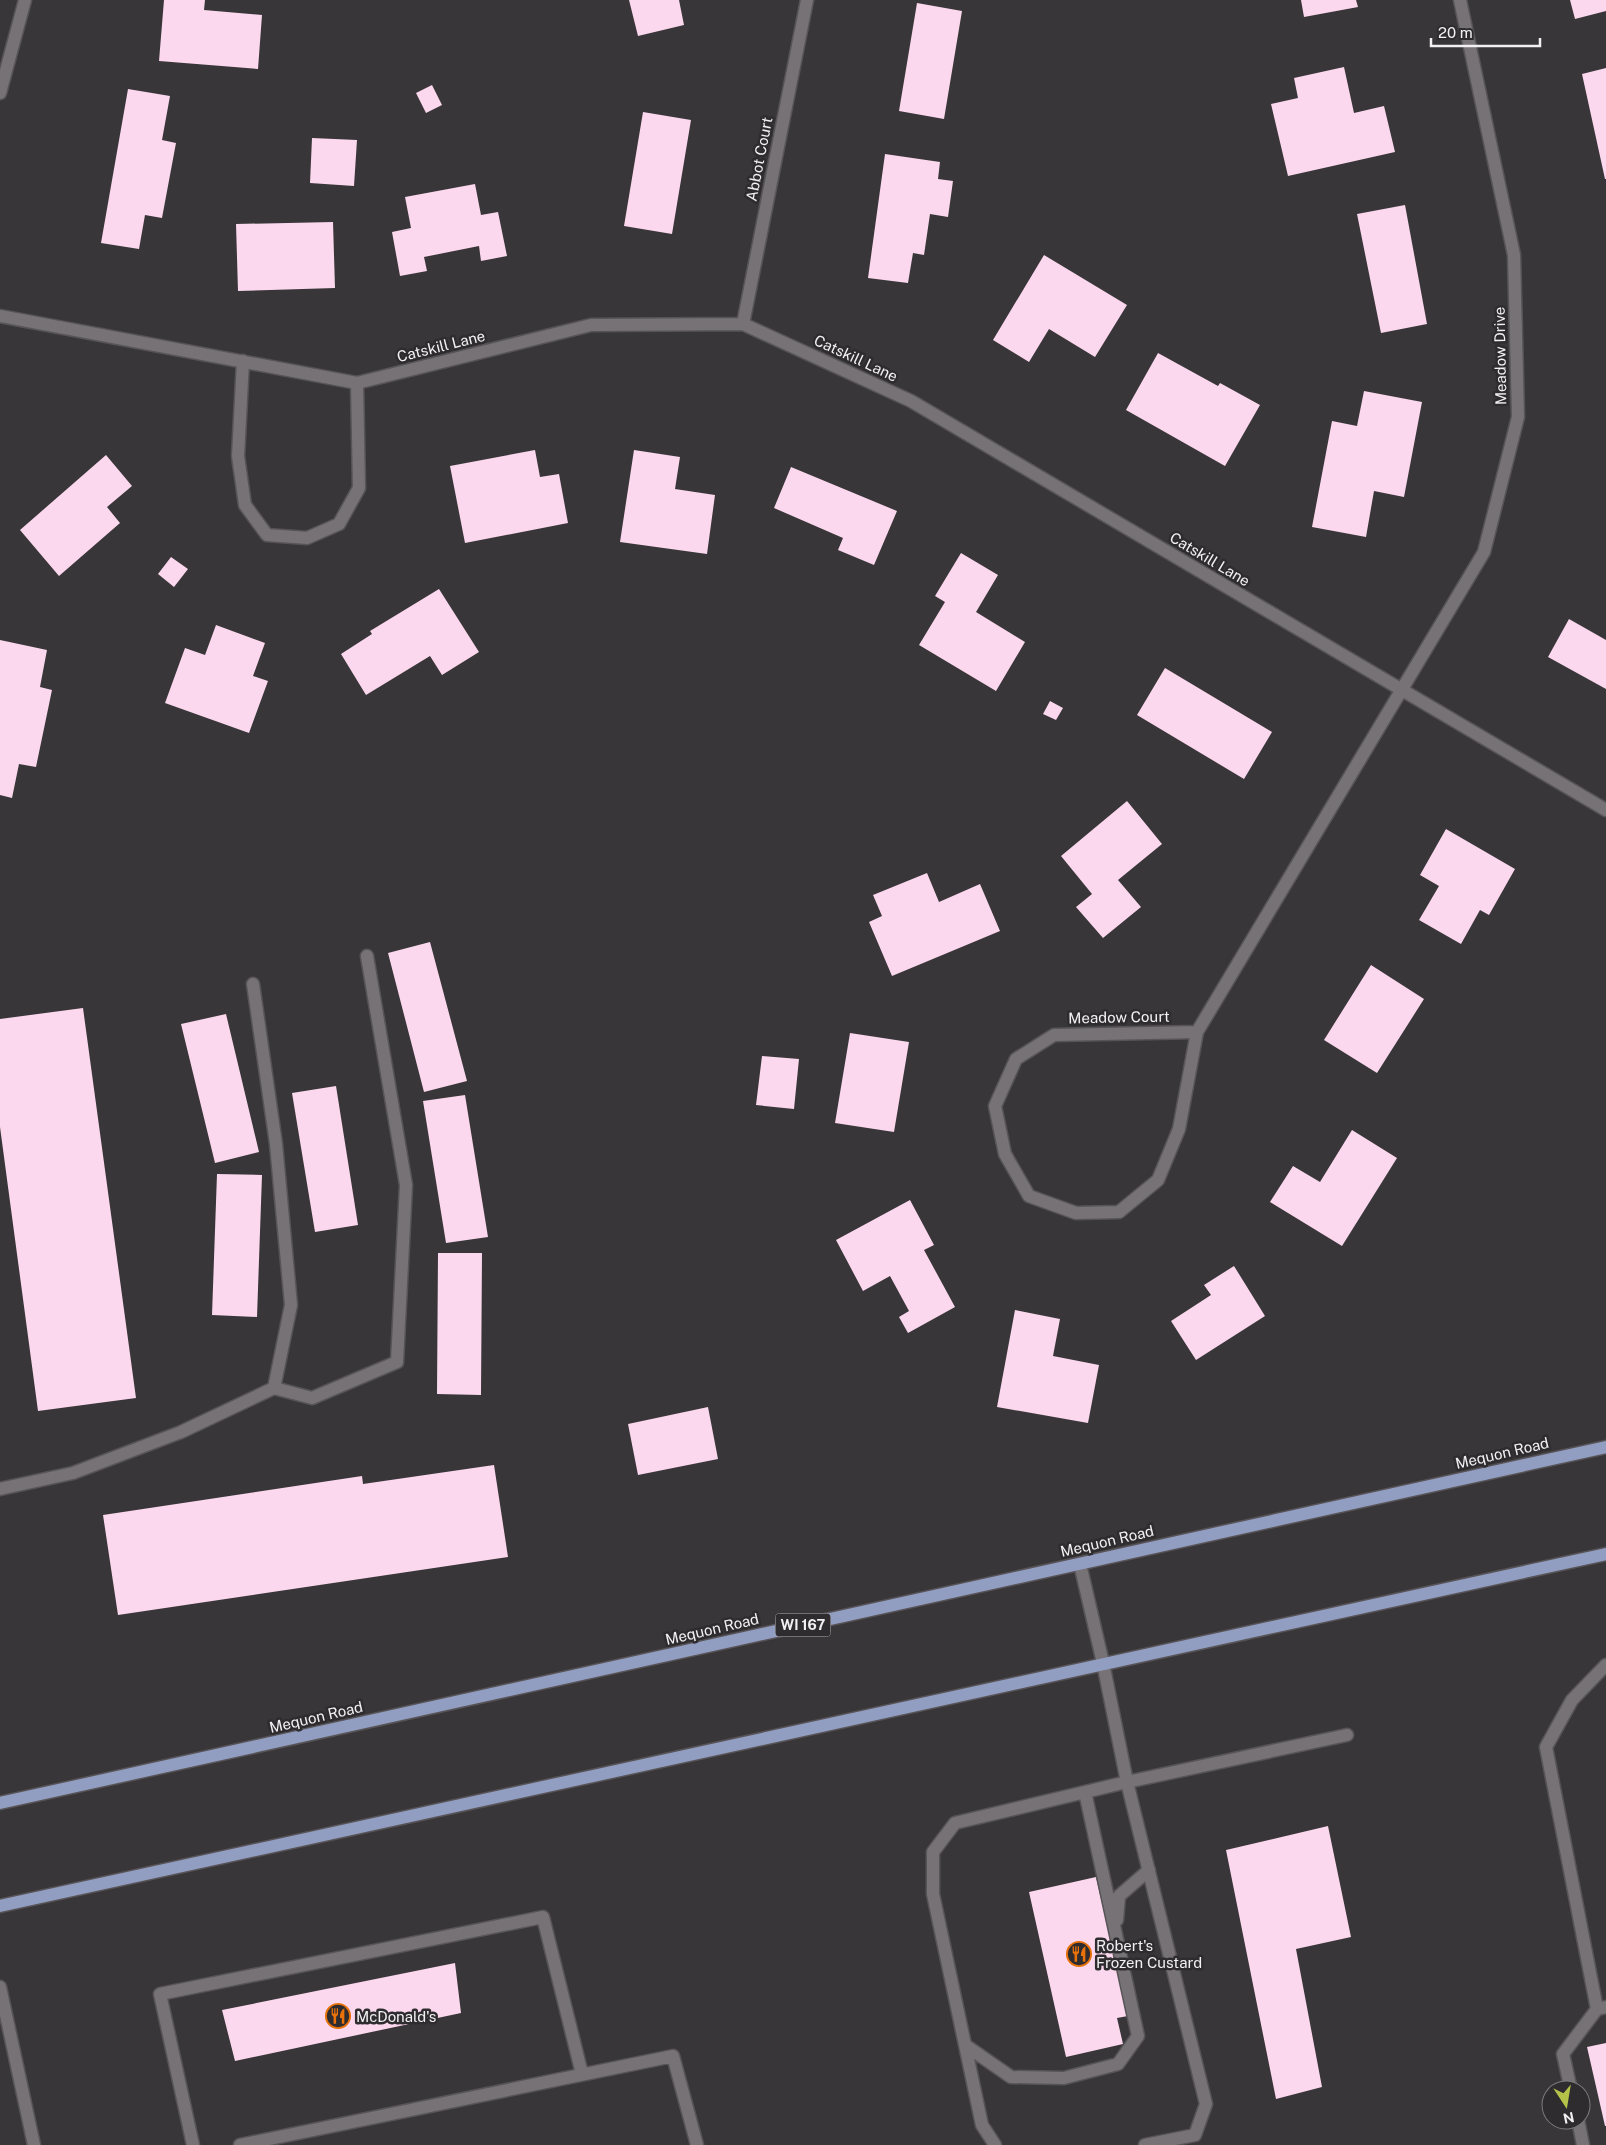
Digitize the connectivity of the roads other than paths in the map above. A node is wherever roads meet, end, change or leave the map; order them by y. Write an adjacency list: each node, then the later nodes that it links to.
1 (25, 0): 4 (street)
2 (806, 0): 6 (street, Abbot Court)
3 (1460, 0): 9 (street, Meadow Drive)
4 (0, 93)
5 (0, 316): 7 (street, Catskill Lane)
6 (743, 324): 8 (street, Catskill Lane); 9 (street, Catskill Lane)
7 (243, 361): 8 (street, Catskill Lane); 8 (street)
8 (357, 383)
9 (1401, 689): 10 (street, Catskill Lane); 13 (street, Meadow Court)
10 (1606, 810)
11 (367, 956): 14 (street)
12 (253, 984): 14 (street)
13 (1197, 1032): 13 (street, Meadow Court)
14 (274, 1388): 16 (street)
15 (1606, 1447): 18 (main road, Mequon Road / WI 167)
16 (0, 1489)
17 (1606, 1554): 19 (main road)
18 (1080, 1564): 19 (street); 24 (main road, Mequon Road / WI 167)
19 (1103, 1663): 22 (street); 26 (main road)
20 (1606, 1666): 29 (street)
21 (1347, 1735): 22 (street)
22 (1127, 1782): 23 (street); 25 (street)
23 (1085, 1792): 27 (street); 30 (street)
24 (0, 1803)
25 (1149, 1870): 27 (street); 39 (street)
26 (0, 1906)
27 (1116, 1932): 30 (street)
28 (0, 1987): 34 (street)
29 (1601, 2008): 32 (street)
30 (965, 2045): 38 (street)
31 (582, 2074): 35 (street); 36 (street); 37 (street)
32 (1569, 2080)
33 (1580, 2130): 40 (street)
34 (34, 2145)
35 (193, 2145)
36 (240, 2145)
37 (697, 2145)
38 (995, 2145)
39 (1145, 2145)
40 (1583, 2145)

